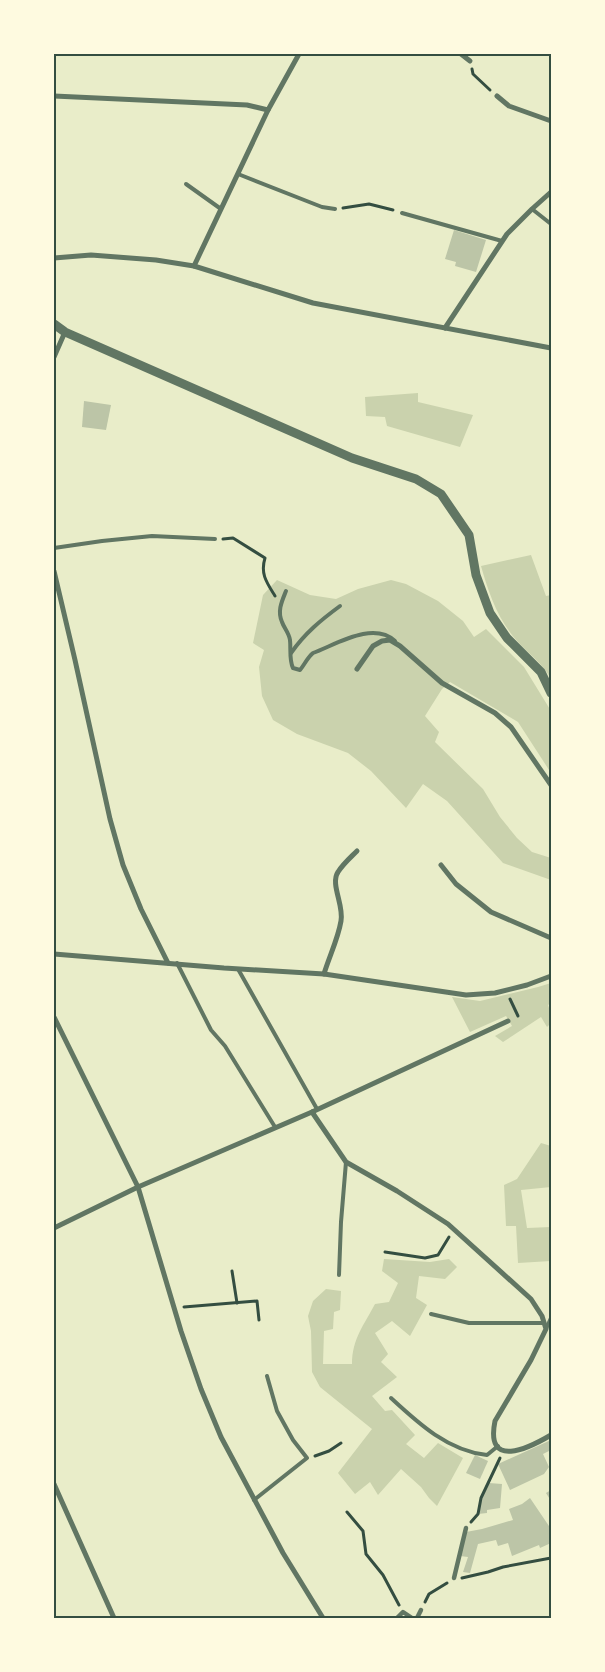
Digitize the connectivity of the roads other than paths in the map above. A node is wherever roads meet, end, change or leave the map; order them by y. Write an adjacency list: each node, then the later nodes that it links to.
1 (299, 54): 6 (street)
2 (460, 54): 3 (street)
3 (470, 61)
4 (54, 96): 6 (street)
5 (497, 96): 7 (street)
6 (268, 110): 8 (street)
7 (551, 121)
8 (238, 174): 12 (street); 13 (lane)
9 (186, 184): 12 (lane)
10 (551, 192): 11 (street)
11 (532, 208): 15 (lane); 16 (street)
12 (221, 209): 18 (street)
13 (335, 209)
14 (402, 212): 16 (lane)
15 (551, 224)
16 (502, 241): 20 (street)
17 (54, 258): 18 (street)
18 (194, 266): 20 (street)
19 (54, 324): 21 (street)
20 (445, 328): 22 (street)
21 (65, 332): 23 (street); 32 (street)
22 (551, 348)
23 (54, 357)
24 (215, 539): 25 (lane)
25 (54, 548)
26 (54, 570): 38 (street)
27 (286, 591): 30 (lane)
28 (340, 606): 30 (lane)
29 (400, 646): 30 (lane); 31 (street); 33 (street)
30 (292, 653)
31 (357, 670)
32 (551, 693)
33 (551, 785)
34 (356, 851): 41 (street)
35 (441, 865): 36 (street)
36 (551, 938)
37 (54, 954): 38 (street)
38 (168, 963): 39 (street)
39 (177, 963): 40 (street); 46 (lane)
40 (238, 969): 41 (street); 45 (lane)
41 (324, 974): 42 (street)
42 (551, 976)
43 (54, 1016): 48 (street)
44 (508, 1021): 45 (street)
45 (315, 1110): 46 (street); 47 (street)
46 (275, 1127): 48 (street)
47 (346, 1162): 50 (lane); 53 (street)
48 (138, 1187): 49 (street); 59 (street)
49 (54, 1228)
50 (339, 1275)
51 (431, 1314): 53 (lane)
52 (551, 1318): 53 (lane)
53 (545, 1326): 57 (street)
54 (267, 1376): 59 (lane)
55 (391, 1398): 57 (lane)
56 (551, 1435): 57 (street)
57 (500, 1448)
58 (54, 1484): 63 (street)
59 (254, 1500): 64 (street)
60 (466, 1528): 61 (street)
61 (454, 1578)
62 (421, 1610): 67 (street)
63 (114, 1618)
64 (323, 1618)
65 (397, 1618): 66 (street)
66 (412, 1618)
67 (417, 1618)

